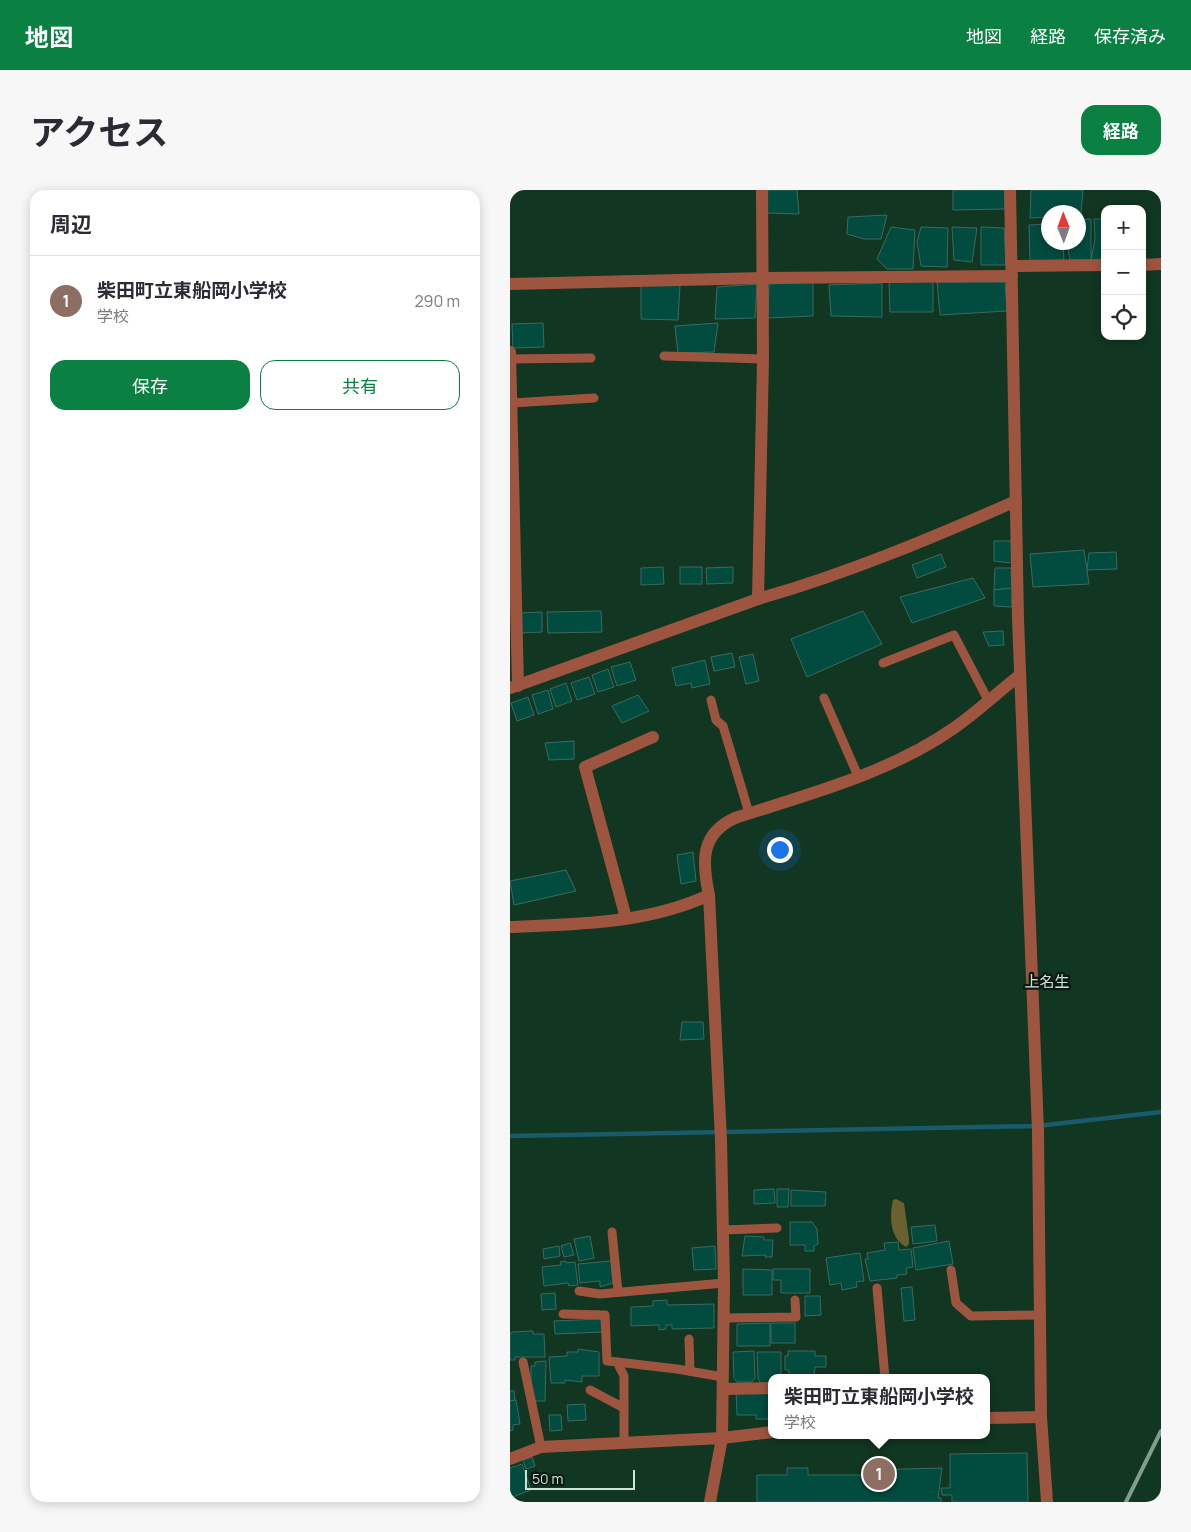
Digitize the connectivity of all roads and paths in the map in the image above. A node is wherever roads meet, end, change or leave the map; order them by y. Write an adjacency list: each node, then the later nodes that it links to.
1 (762, 190): 7 (street)
2 (1010, 190): 6 (street)
3 (1161, 264): 5 (street)
4 (1101, 265): 6 (street)
5 (1146, 265)
6 (1012, 271): 7 (street); 18 (street)
7 (763, 278): 8 (street); 13 (street)
8 (510, 284)
9 (510, 352): 12 (street)
10 (664, 356): 13 (lane)
11 (591, 358): 12 (lane)
12 (510, 359): 14 (street)
13 (763, 359): 19 (street)
14 (510, 366): 16 (street)
15 (594, 398): 16 (lane)
16 (512, 403): 17 (street)
17 (511, 444): 22 (street)
18 (1016, 501): 19 (street); 21 (street)
19 (758, 599): 22 (street)
20 (883, 663): 25 (lane)
21 (1020, 675): 25 (street); 42 (street)
22 (514, 687)
23 (824, 698): 27 (lane)
24 (711, 700): 28 (lane)
25 (988, 700): 27 (street)
26 (653, 737): 30 (street)
27 (858, 776): 28 (street)
28 (749, 813): 29 (street)
29 (709, 895): 30 (street); 33 (street)
30 (626, 918): 31 (street)
31 (510, 927)
32 (777, 1228): 33 (lane)
33 (724, 1230): 36 (street)
34 (612, 1232): 39 (lane)
35 (951, 1270): 42 (lane)
36 (724, 1283): 39 (lane); 43 (street)
37 (877, 1288): 48 (lane)
38 (579, 1291): 39 (lane)
39 (618, 1292)
40 (795, 1300): 43 (lane)
41 (563, 1314): 46 (lane)
42 (1040, 1315): 53 (street)
43 (724, 1318): 49 (street)
44 (689, 1340): 47 (lane)
45 (523, 1362): 58 (lane)
46 (617, 1362): 47 (lane); 52 (lane)
47 (690, 1371): 49 (lane)
48 (885, 1374)
49 (723, 1383): 50 (street); 56 (street)
50 (768, 1388)
51 (590, 1390): 52 (lane)
52 (624, 1408): 57 (lane)
53 (1041, 1417): 54 (street); 61 (street)
54 (990, 1418)
55 (768, 1432): 56 (street)
56 (722, 1438): 57 (street); 60 (street)
57 (624, 1442): 58 (street)
58 (542, 1447): 59 (street)
59 (510, 1459)
60 (710, 1502)
61 (1047, 1502)

